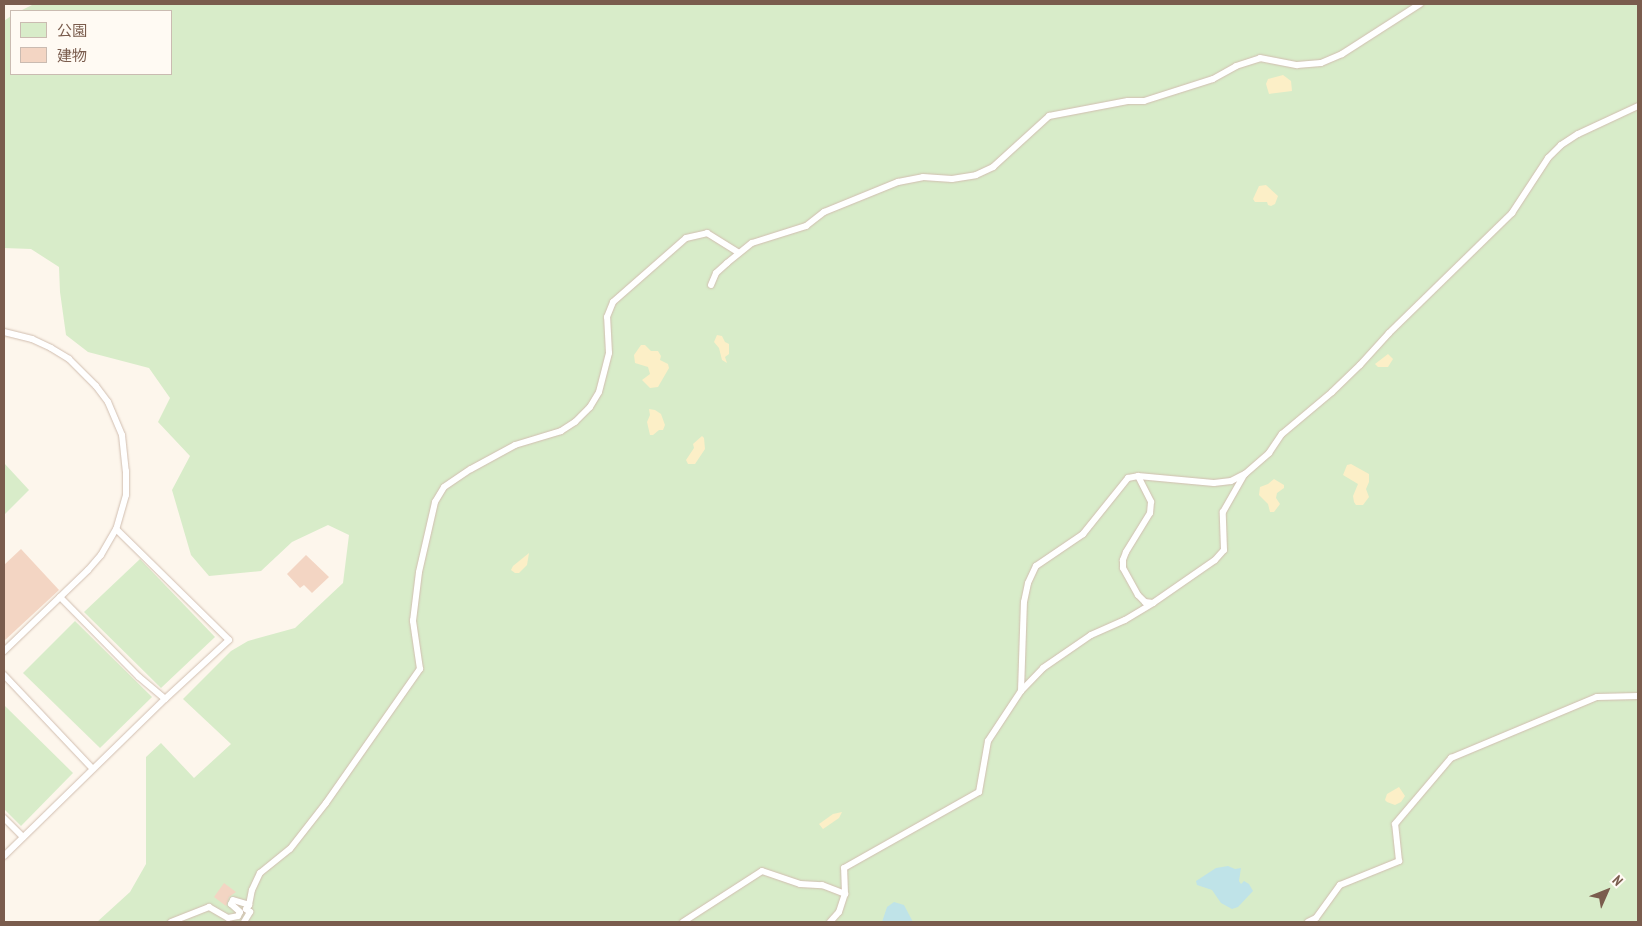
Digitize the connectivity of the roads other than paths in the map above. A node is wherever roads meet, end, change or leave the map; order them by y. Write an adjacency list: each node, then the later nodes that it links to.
1 (1420, 4): 3 (lane)
2 (1638, 106): 6 (lane)
3 (738, 252): 4 (lane); 21 (lane)
4 (711, 285)
5 (4, 332): 8 (lane)
6 (1245, 474): 7 (lane); 10 (lane)
7 (1138, 476): 10 (lane); 13 (lane)
8 (116, 529): 9 (lane); 15 (lane)
9 (60, 597): 11 (lane); 15 (lane)
10 (1153, 603): 13 (lane)
11 (4, 652)
12 (4, 676): 16 (lane)
13 (1021, 691): 20 (lane)
14 (1638, 696): 27 (lane)
15 (165, 699): 16 (lane)
16 (93, 769): 18 (lane)
17 (4, 818): 18 (lane)
18 (23, 837): 19 (lane)
19 (4, 856)
20 (845, 894): 25 (lane); 26 (lane)
21 (249, 905): 22 (lane); 23 (lane)
22 (238, 916): 23 (lane); 24 (lane)
23 (246, 921)
24 (171, 922)
25 (683, 922)
26 (830, 922)
27 (1308, 922)

